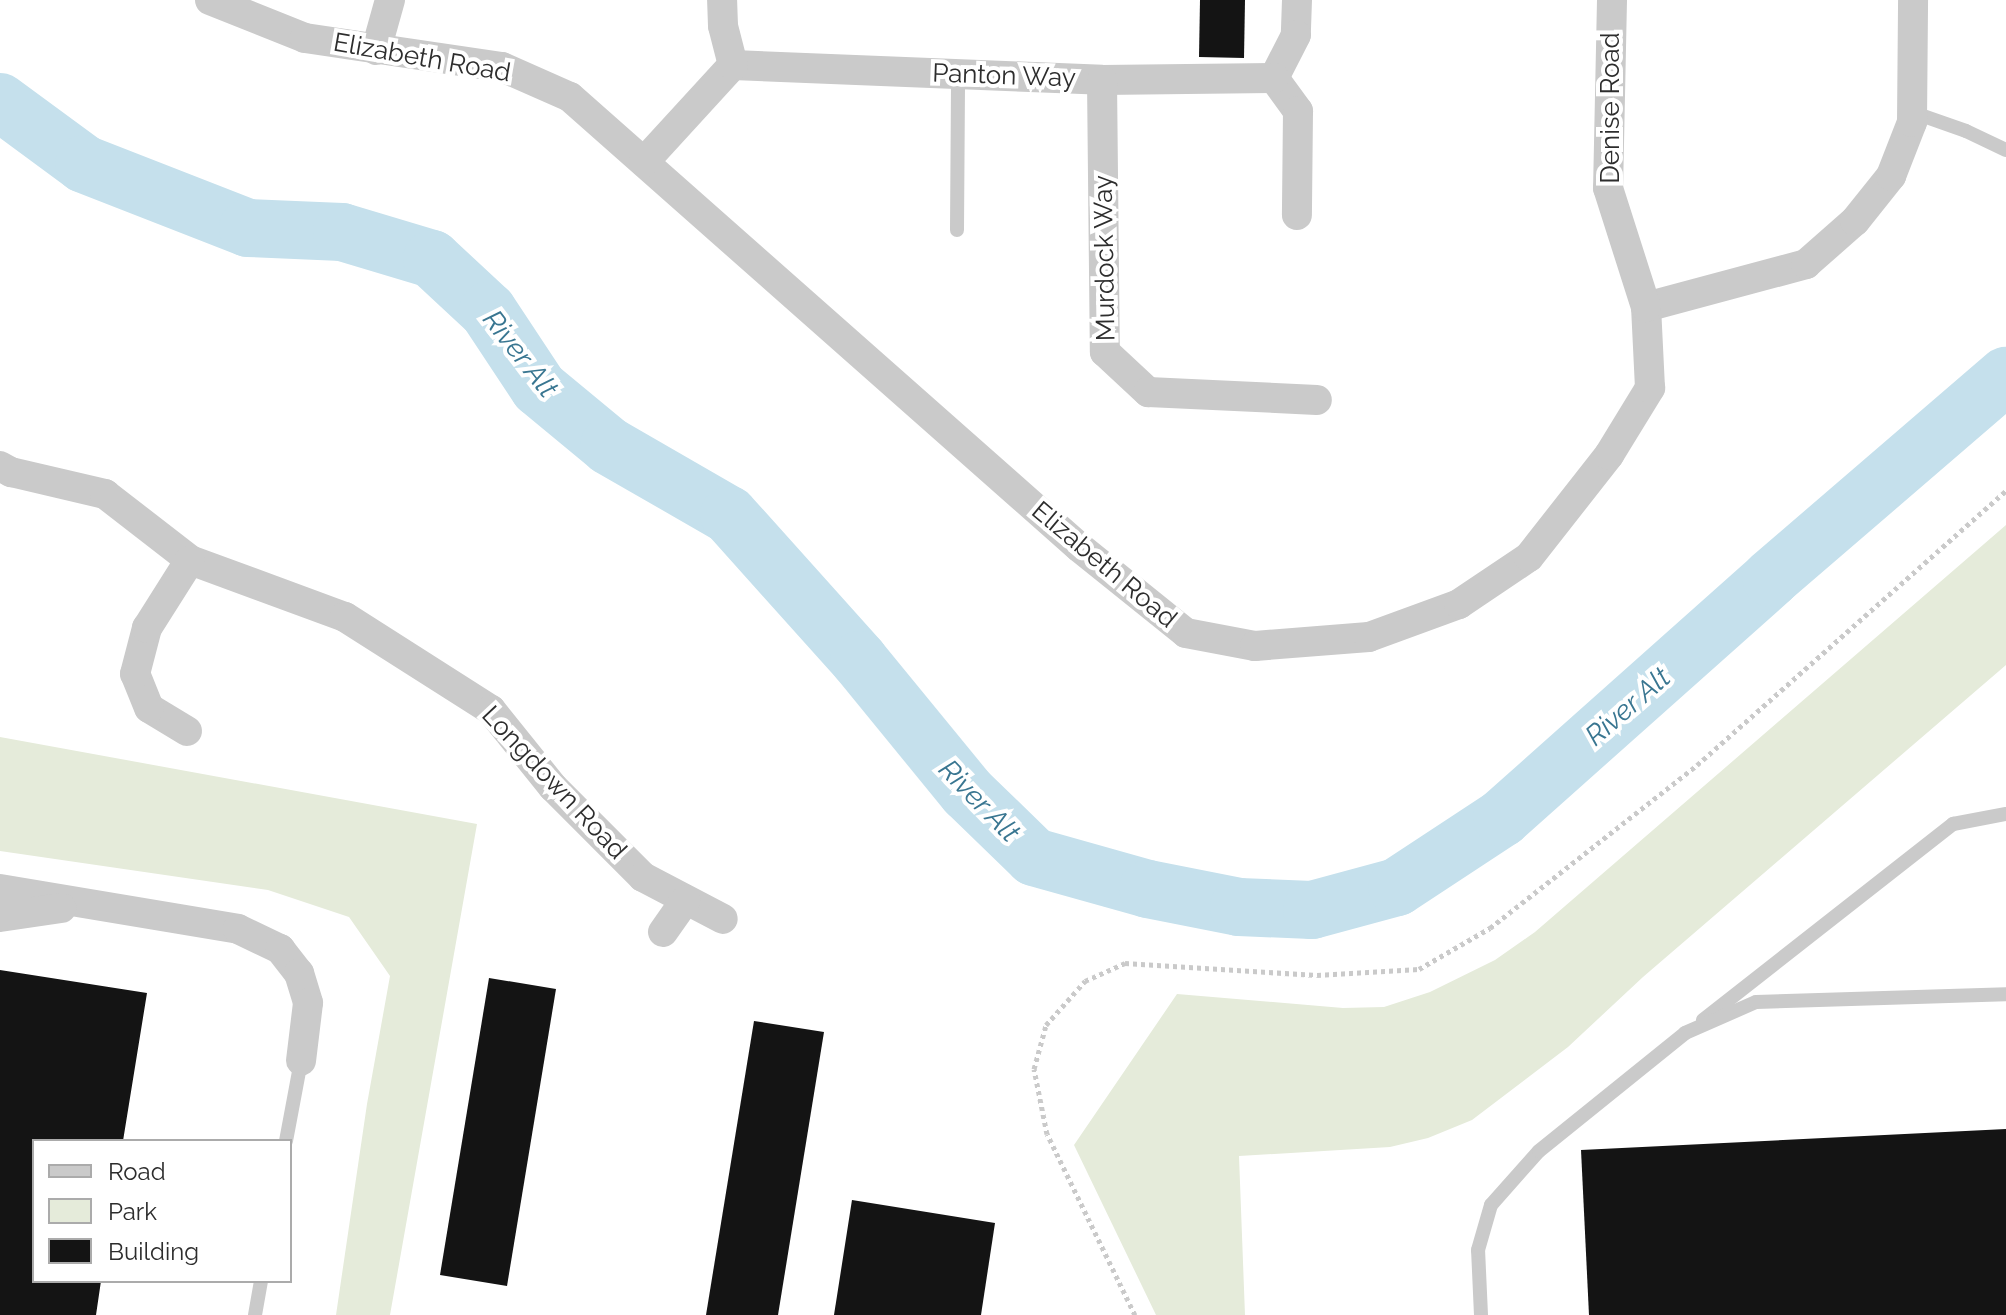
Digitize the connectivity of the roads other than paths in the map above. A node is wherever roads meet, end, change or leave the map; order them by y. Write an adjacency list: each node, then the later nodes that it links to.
1 (210, 0): 7 (street, Elizabeth Road)
2 (390, 0): 7 (street)
3 (722, 0): 8 (street)
4 (1297, 0): 10 (street)
5 (1612, 0): 17 (street, Denise Road)
6 (1913, 0): 12 (street)
7 (376, 50): 14 (street, Elizabeth Road)
8 (733, 65): 9 (street, Panton Way); 14 (street)
9 (958, 75): 11 (street, Panton Way); 16 (lane)
10 (1274, 78): 11 (street, Panton Way); 15 (street)
11 (1102, 80): 18 (street, Murdock Way)
12 (1912, 112): 13 (lane); 17 (street)
13 (2006, 150)
14 (644, 162): 17 (street, Elizabeth Road)
15 (1297, 215)
16 (957, 230)
17 (1646, 307)
18 (1317, 400)
19 (0, 466): 20 (street, Longdown Road)
20 (190, 560): 21 (street); 24 (street, Longdown Road)
21 (187, 731)
22 (2006, 814): 30 (lane)
23 (0, 889): 25 (street)
24 (685, 900): 27 (street, Longdown Road); 28 (street)
25 (88, 904): 26 (street); 31 (street)
26 (0, 917)
27 (723, 919)
28 (663, 932)
29 (2006, 994): 30 (lane)
30 (1685, 1033): 35 (lane)
31 (301, 1061): 32 (lane)
32 (286, 1139)
33 (261, 1283): 34 (lane)
34 (255, 1315)
35 (1481, 1315)

